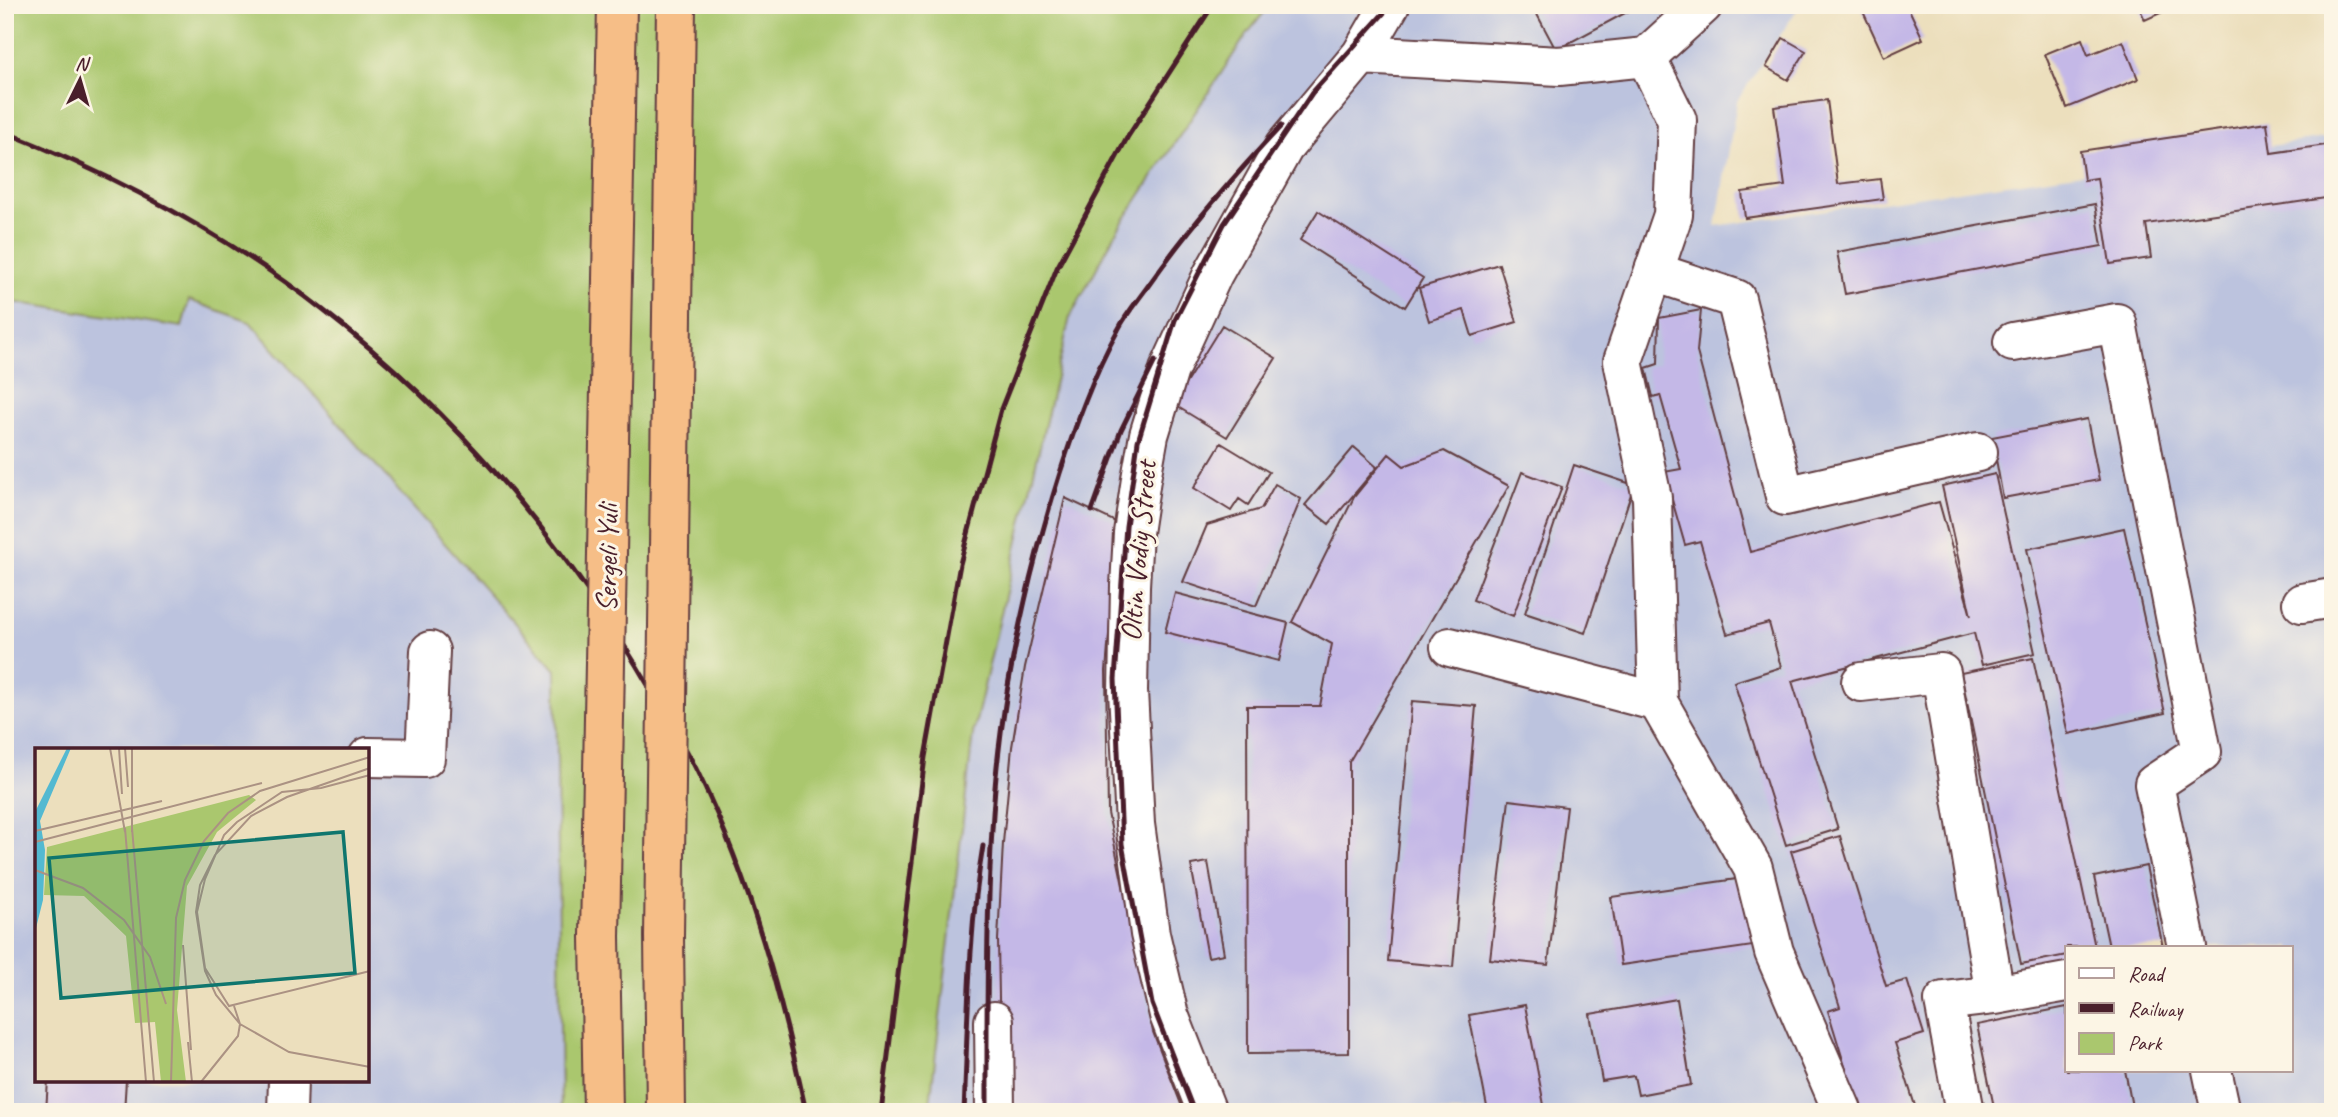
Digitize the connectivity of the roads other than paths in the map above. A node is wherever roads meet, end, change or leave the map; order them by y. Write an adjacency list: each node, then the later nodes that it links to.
1 (617, 5): 23 (main road, Sergeli Yuli, bridge)
2 (676, 5): 24 (main road, Sergeli Yuli, bridge)
3 (1390, 5): 5 (street, Oltin Vodiy Street)
4 (1703, 5): 6 (street)
5 (1361, 55): 6 (street); 26 (street, Oltin Vodiy Street)
6 (1646, 57): 7 (street)
7 (1654, 272): 9 (street); 13 (street)
8 (2014, 342): 15 (street)
9 (1978, 452)
10 (1450, 647): 13 (street)
11 (430, 651): 14 (street)
12 (1861, 682): 17 (street)
13 (1658, 702): 21 (street)
14 (369, 757)
15 (2187, 946)
16 (2065, 982): 17 (street)
17 (1995, 995): 27 (street)
18 (994, 1021): 25 (street)
19 (2212, 1072): 28 (street)
20 (288, 1082): 22 (street)
21 (1842, 1110)
22 (287, 1112)
23 (603, 1112)
24 (666, 1112)
25 (995, 1112)
26 (1207, 1112)
27 (1965, 1112)
28 (2221, 1112)

